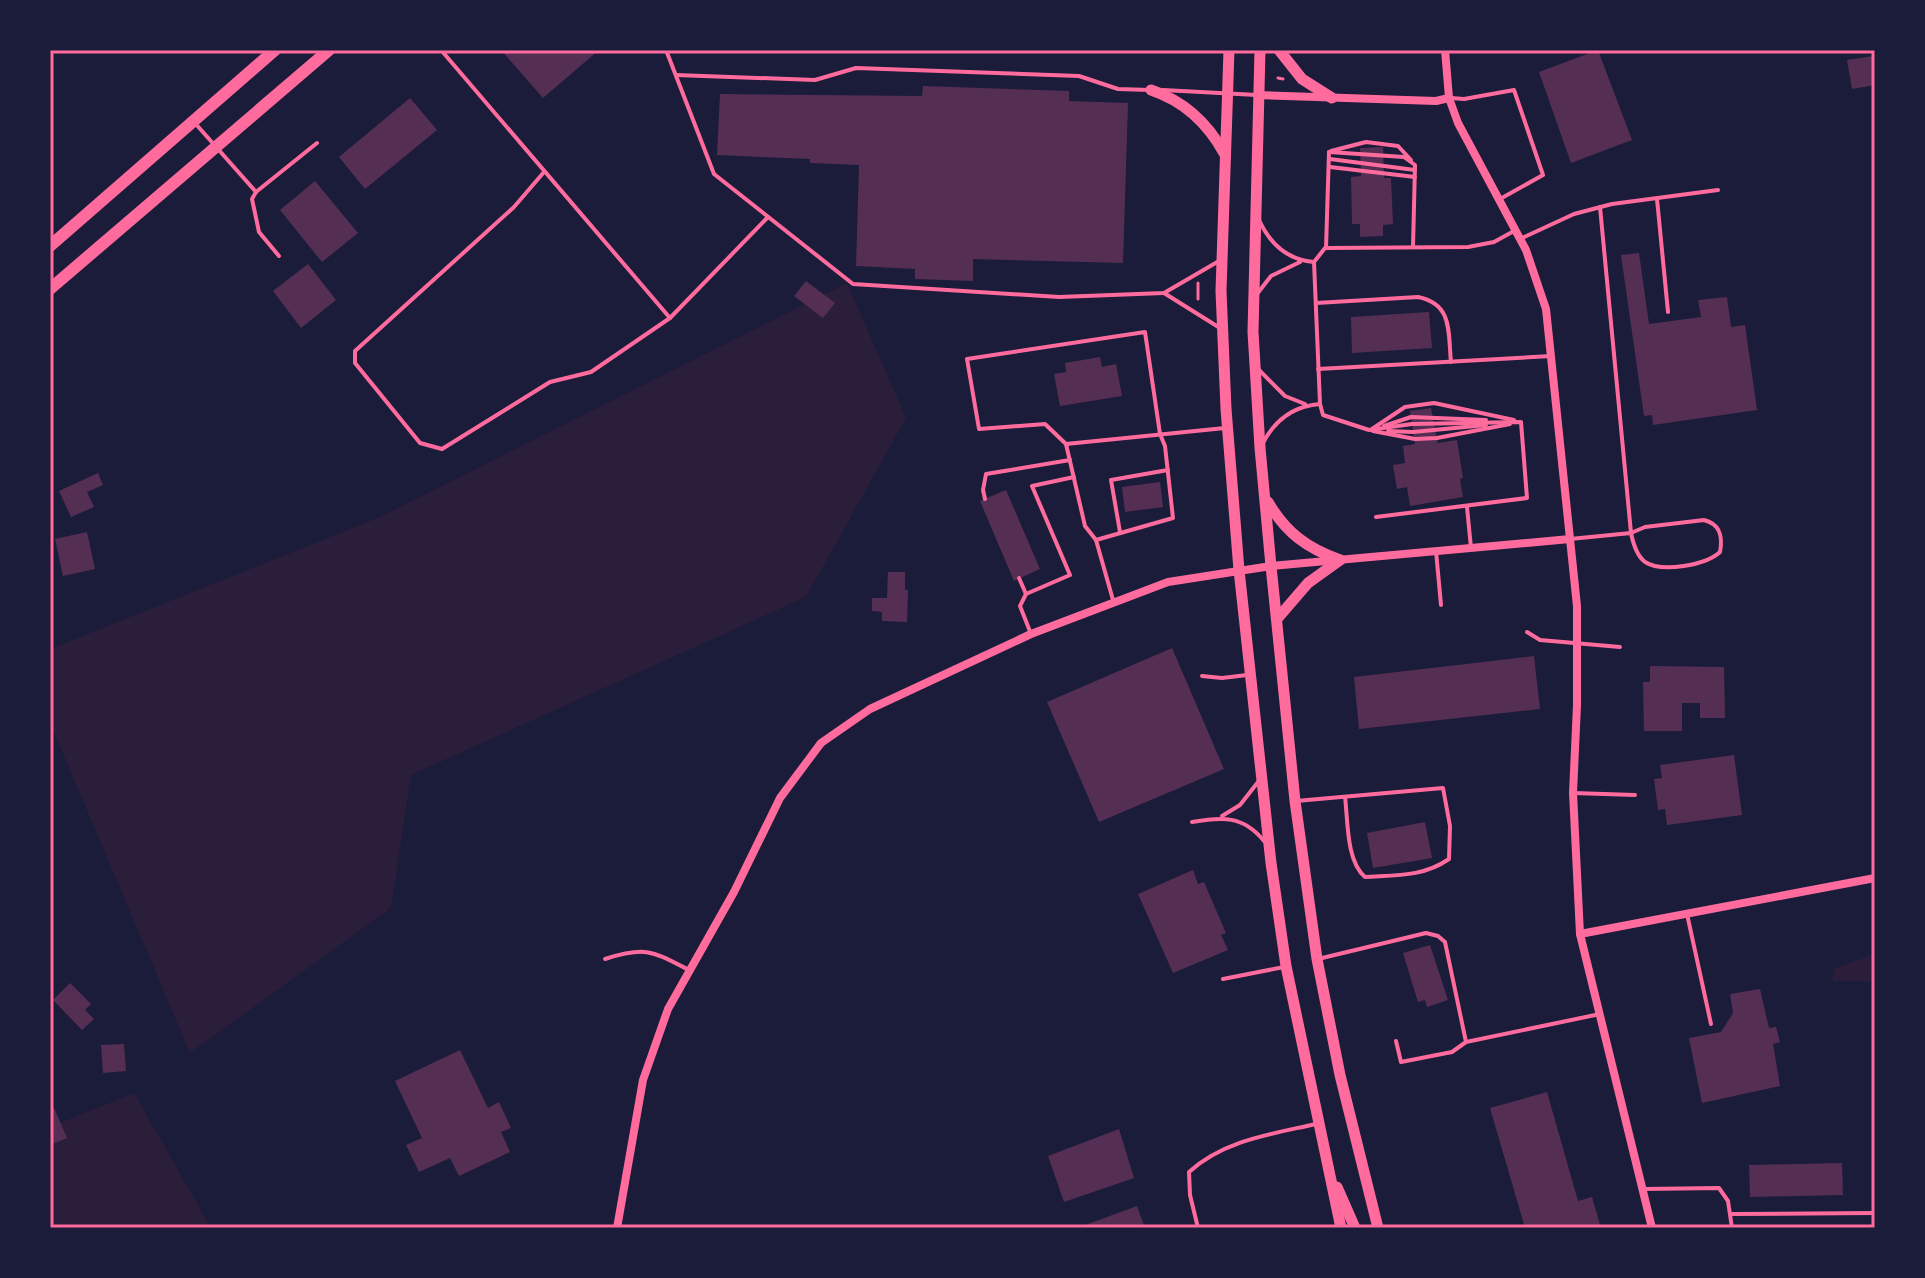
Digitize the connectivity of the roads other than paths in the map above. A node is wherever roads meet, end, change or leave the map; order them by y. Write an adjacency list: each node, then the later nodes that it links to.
1 (275, 50): 15 (main road)
2 (329, 50): 17 (main road)
3 (441, 50): 23 (lane)
4 (666, 50): 9 (lane)
5 (1229, 50): 11 (street)
6 (1260, 50): 12 (street)
7 (1279, 50): 13 (street)
8 (1445, 50): 14 (street)
9 (676, 75): 10 (lane); 30 (lane)
10 (1151, 90): 11 (lane); 19 (street)
11 (1227, 93): 12 (lane); 19 (street)
12 (1257, 95): 13 (street); 29 (street)
13 (1332, 98): 14 (street)
14 (1449, 98): 27 (street); 27 (lane)
15 (193, 121): 17 (lane); 32 (main road)
16 (317, 143): 25 (lane)
17 (216, 147): 25 (lane); 39 (main road)
18 (1329, 152): 20 (lane); 22 (lane); 22 (lane)
19 (1225, 156): 36 (street)
20 (1329, 159): 21 (lane); 22 (lane)
21 (1329, 167): 22 (lane); 34 (lane)
22 (1415, 170): 33 (lane)
23 (544, 172): 44 (lane); 44 (lane)
24 (1718, 190): 26 (lane)
25 (256, 192): 35 (lane)
26 (1657, 198): 28 (lane); 43 (lane)
27 (1498, 199): 31 (street)
28 (1600, 207): 31 (lane); 66 (lane)
29 (1254, 209): 37 (lane); 41 (street)
30 (768, 217): 40 (lane); 44 (lane)
31 (1517, 235): 33 (lane); 46 (street)
32 (50, 246)
33 (1413, 247): 34 (lane)
34 (1326, 248): 38 (lane)
35 (279, 256)
36 (1222, 259): 40 (lane); 45 (street)
37 (1302, 261): 38 (lane); 41 (lane)
38 (1314, 262): 42 (lane)
39 (50, 289)
40 (1164, 293): 45 (lane)
41 (1253, 300): 48 (street)
42 (1316, 303): 47 (lane); 49 (lane)
43 (1668, 312)
44 (670, 318)
45 (1222, 329): 53 (street)
46 (1551, 356): 47 (lane); 67 (street)
47 (1451, 362): 49 (lane)
48 (1254, 365): 51 (lane); 57 (street)
49 (1318, 369): 50 (lane)
50 (1320, 404): 51 (lane); 54 (lane)
51 (1308, 405): 57 (lane)
52 (1521, 422): 54 (lane); 54 (lane); 54 (lane); 63 (lane)
53 (1227, 428): 55 (lane); 73 (street)
54 (1369, 430)
55 (1160, 434): 56 (lane); 56 (lane); 59 (lane)
56 (1066, 444): 58 (lane)
57 (1260, 448): 61 (street)
58 (1070, 460): 60 (lane); 62 (lane)
59 (1168, 470): 65 (lane); 65 (lane)
60 (1074, 477): 68 (lane); 75 (lane)
61 (1264, 496): 71 (street); 72 (street)
62 (985, 499)
63 (1467, 507): 64 (lane); 69 (lane)
64 (1376, 517)
65 (1120, 532): 68 (lane)
66 (1631, 533): 66 (lane); 67 (lane)
67 (1570, 539): 69 (street); 81 (street)
68 (1096, 540): 76 (lane)
69 (1471, 548): 70 (street)
70 (1436, 551): 71 (street); 77 (lane)
71 (1340, 560): 72 (street); 78 (street)
72 (1271, 566): 73 (street); 78 (street)
73 (1239, 570): 76 (street); 83 (street)
74 (1019, 578): 75 (lane)
75 (1026, 594): 80 (lane)
76 (1114, 602): 80 (street)
77 (1441, 605)
78 (1277, 619): 89 (street)
79 (1527, 632): 81 (lane)
80 (1031, 634): 99 (street)
81 (1579, 643): 82 (lane); 86 (street)
82 (1620, 647)
83 (1250, 675): 84 (lane); 85 (street)
84 (1202, 676)
85 (1261, 777): 90 (lane); 92 (street)
86 (1573, 793): 87 (lane); 95 (street)
87 (1635, 795)
88 (1345, 797): 88 (lane); 89 (lane)
89 (1295, 801): 97 (street)
90 (1219, 817): 91 (lane); 92 (lane)
91 (1192, 822)
92 (1269, 850): 98 (street)
93 (1875, 878): 94 (street)
94 (1687, 914): 95 (street); 102 (lane)
95 (1580, 934): 101 (street)
96 (605, 959): 99 (lane)
97 (1317, 959): 104 (lane); 114 (street)
98 (1286, 966): 100 (lane); 105 (street)
99 (689, 970): 110 (street)
100 (1223, 979)
101 (1600, 1014): 104 (lane); 107 (street)
102 (1711, 1024)
103 (1396, 1041): 104 (lane)
104 (1466, 1042)
105 (1318, 1124): 106 (street); 111 (lane)
106 (1329, 1173): 112 (street); 113 (street)
107 (1643, 1189): 109 (lane); 115 (street)
108 (1875, 1213): 109 (lane)
109 (1731, 1214): 116 (lane)
110 (617, 1228)
111 (1198, 1228)
112 (1341, 1228)
113 (1355, 1228)
114 (1378, 1228)
115 (1652, 1228)
116 (1732, 1228)

